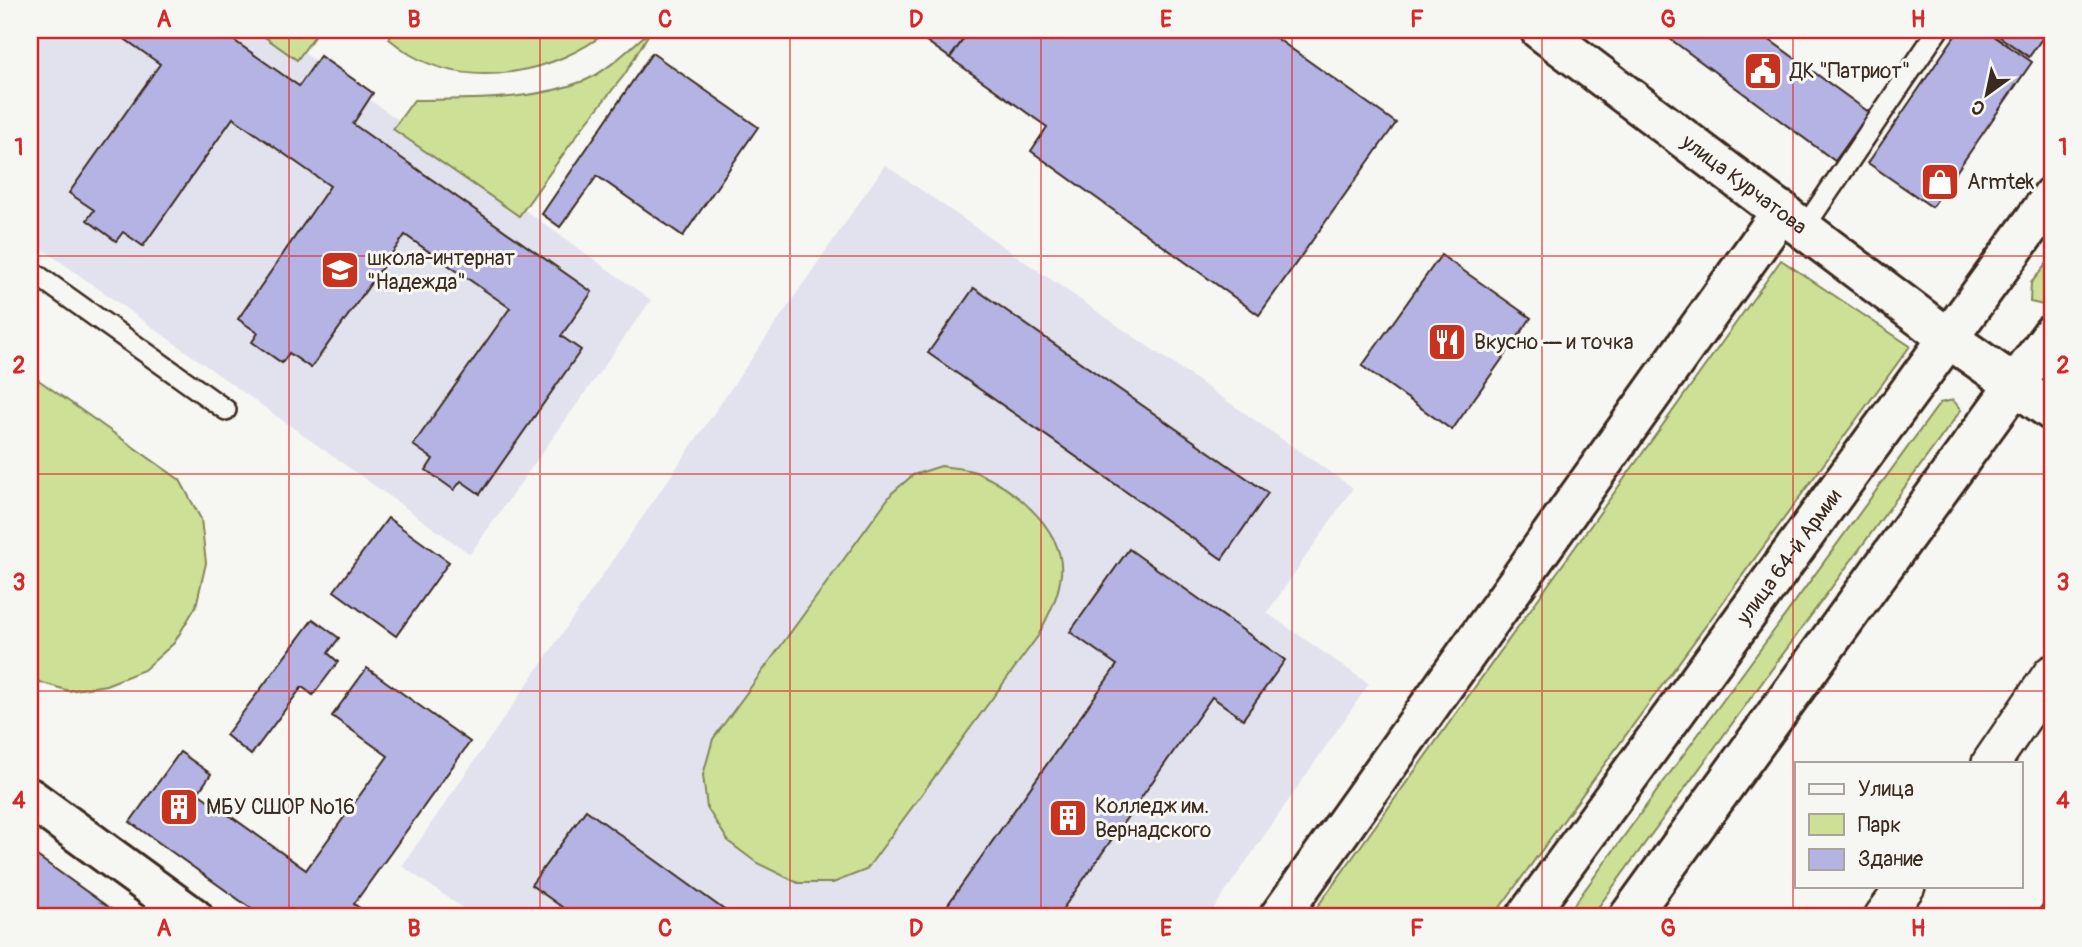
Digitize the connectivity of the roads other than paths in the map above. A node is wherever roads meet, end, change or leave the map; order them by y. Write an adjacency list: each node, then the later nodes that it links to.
1 (1938, 30): 4 (lane)
2 (1548, 32): 4 (main road, улица Курчатова)
3 (2052, 196): 7 (main road, улица 64-й Армии)
4 (1793, 219): 7 (main road, улица Курчатова); 16 (main road)
5 (30, 270): 9 (lane)
6 (2052, 334): 8 (main road)
7 (1948, 338): 8 (main road, улица Курчатова); 17 (main road, улица 64-й Армии)
8 (2015, 386): 10 (main road, улица Курчатова); 18 (main road)
9 (226, 410)
10 (2052, 411)
11 (2052, 674): 12 (street)
12 (1992, 762)
13 (30, 798): 15 (main road)
14 (1905, 888): 19 (street)
15 (192, 917)
16 (1279, 917)
17 (1526, 917)
18 (1629, 917)
19 (1883, 917)

